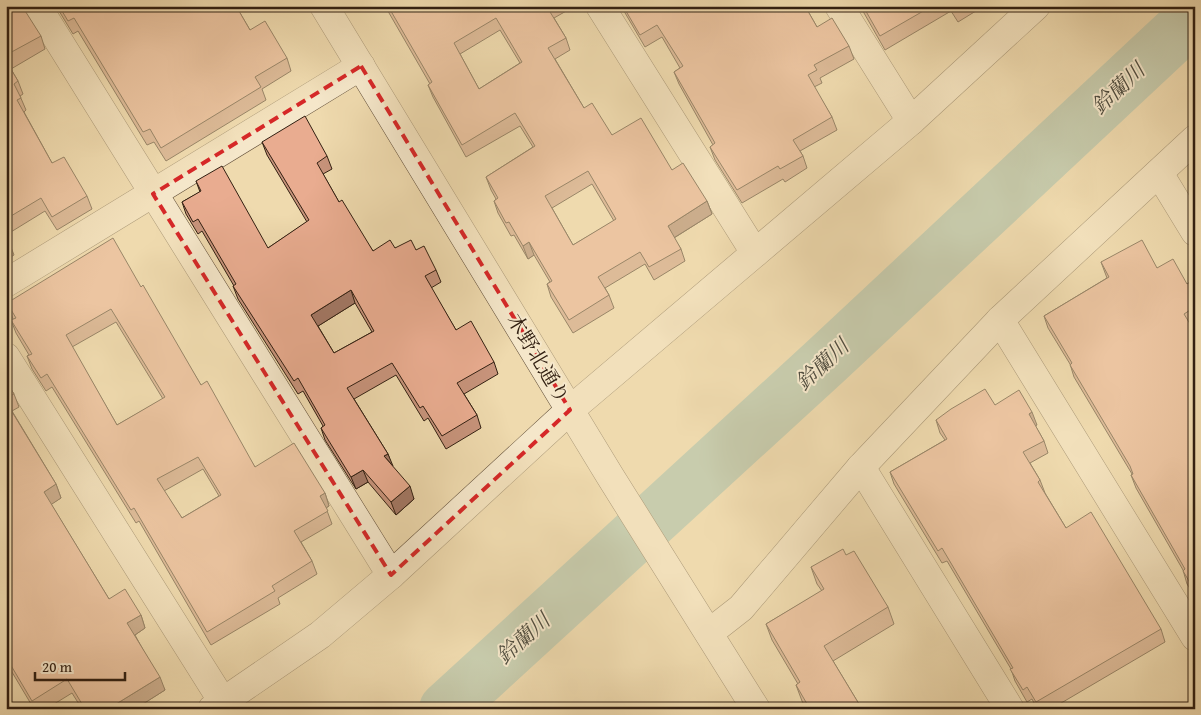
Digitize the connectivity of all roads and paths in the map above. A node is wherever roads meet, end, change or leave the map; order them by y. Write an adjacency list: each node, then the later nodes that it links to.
1 (37, 6): 10 (street)
2 (324, 6): 6 (street, 木野北通り)
3 (600, 6): 12 (street)
4 (839, 6): 7 (street)
5 (1036, 6): 7 (street)
6 (361, 66): 10 (street); 16 (street, 木野北通り)
7 (911, 121): 12 (street)
8 (1195, 139): 9 (street)
9 (1159, 174): 11 (street); 14 (street)
10 (153, 194): 13 (street); 18 (street)
11 (1195, 232)
12 (755, 253): 16 (street)
13 (6, 283)
14 (1000, 320): 17 (street); 20 (street)
15 (6, 357): 21 (street)
16 (570, 410): 18 (street); 19 (street, 木野北通り)
17 (862, 467): 19 (street); 23 (street)
18 (390, 575): 21 (street)
19 (709, 633): 22 (street, 木野北通り)
20 (1195, 637)
21 (218, 705)
22 (756, 709)
23 (1010, 709)

